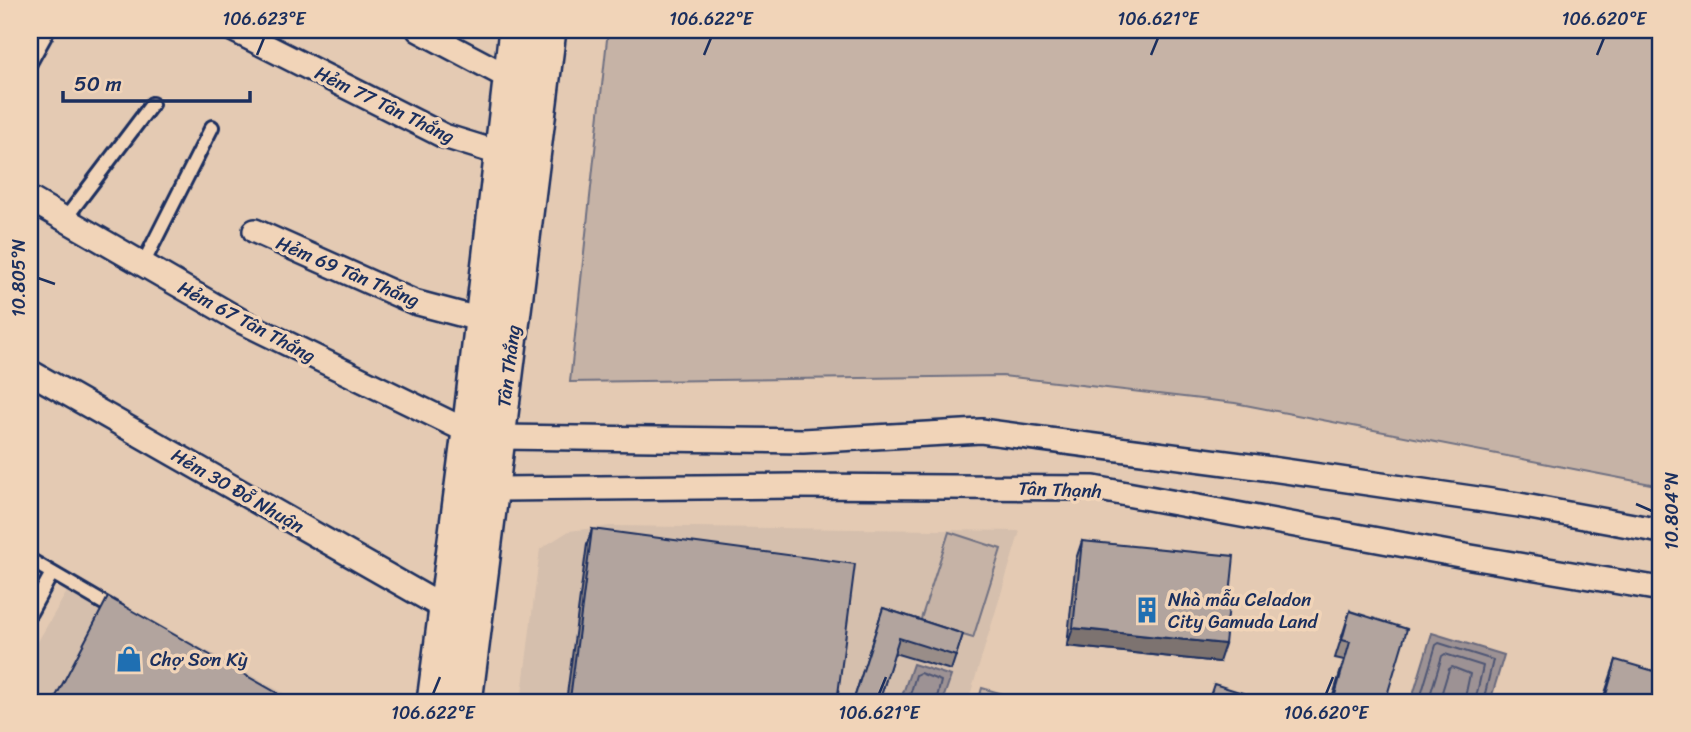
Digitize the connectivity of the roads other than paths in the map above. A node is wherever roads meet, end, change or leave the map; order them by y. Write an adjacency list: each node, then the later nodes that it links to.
1 (234, 30): 11 (street, Hẻm 77 Tân Thắng)
2 (419, 30): 7 (street)
3 (516, 30): 7 (street, Tân Thắng)
4 (550, 30): 8 (street, Tân Thắng)
5 (46, 34): 6 (lane)
6 (30, 63)
7 (510, 78): 8 (street); 11 (street, Tân Thắng)
8 (543, 80): 18 (street, Tân Thắng)
9 (152, 104): 13 (lane)
10 (212, 127): 15 (lane)
11 (502, 154): 16 (street, Tân Thắng)
12 (30, 199): 13 (street, Hẻm 67 Tân Thắng)
13 (65, 219): 15 (street, Hẻm 67 Tân Thắng)
14 (255, 231): 16 (street, Hẻm 69 Tân Thắng)
15 (143, 264): 18 (street, Hẻm 67 Tân Thắng)
16 (482, 320): 18 (street, Tân Thắng)
17 (30, 372): 24 (street, Hẻm 30 Đỗ Nhuận)
18 (484, 435): 19 (street, Tân Thắng); 20 (street)
19 (477, 489): 23 (street, Tân Thạnh); 24 (street, Tân Thắng); 28 (street, Tân Thắng)
20 (1661, 531)
21 (30, 561): 22 (lane)
22 (52, 573): 25 (lane); 26 (lane)
23 (1661, 589)
24 (446, 609): 27 (street, Tân Thắng)
25 (30, 612)
26 (135, 621)
27 (434, 702)
28 (465, 702)

